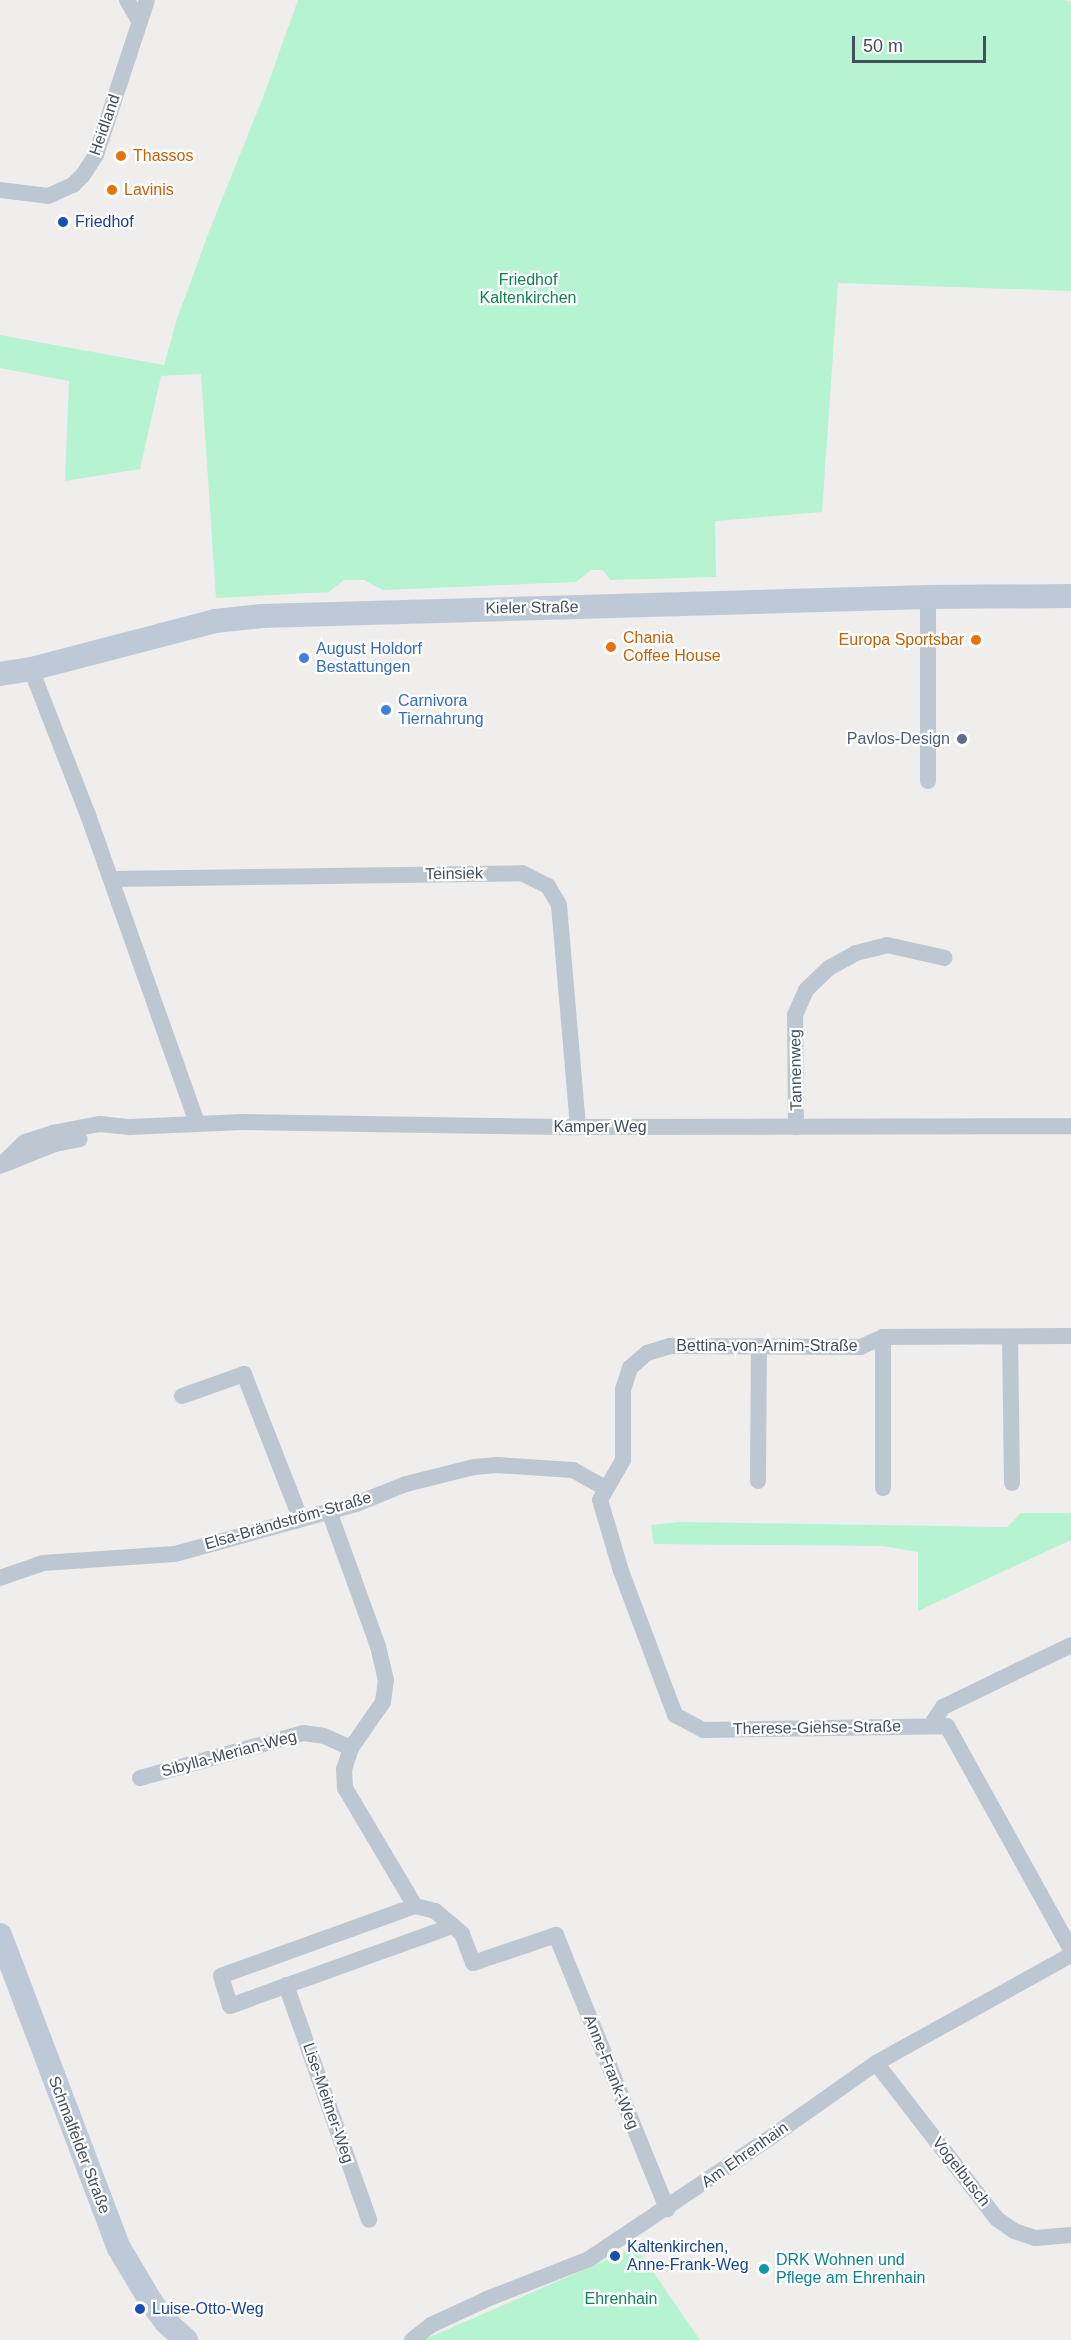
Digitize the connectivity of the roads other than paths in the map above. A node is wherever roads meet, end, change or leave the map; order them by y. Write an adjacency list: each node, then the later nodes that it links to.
1 (127, 0): 3 (street)
2 (147, 0): 3 (street, Heidland)
3 (139, 21): 4 (street, Heidland)
4 (0, 190)
5 (1071, 596): 6 (main road, Kieler Straße)
6 (928, 597): 7 (main road, Kieler Straße); 9 (street)
7 (31, 669): 8 (main road, Kieler Straße); 10 (street)
8 (0, 674)
9 (928, 781)
10 (112, 879): 12 (street); 15 (street, Teinsiek)
11 (945, 958): 16 (street, Tannenweg)
12 (197, 1123): 14 (street, Kamper Weg); 15 (street, Kamper Weg)
13 (1071, 1126): 16 (street, Kamper Weg)
14 (130, 1127): 17 (street, Kamper Weg); 17 (street, Kamper Weg)
15 (578, 1127): 16 (street, Kamper Weg)
16 (796, 1127)
17 (1, 1165)
18 (1010, 1336): 19 (street, Bettina-von-Arnim-Straße); 20 (street, Bettina-von-Arnim-Straße); 24 (street)
19 (1071, 1336)
20 (883, 1337): 21 (street, Bettina-von-Arnim-Straße); 26 (street)
21 (759, 1346): 23 (street); 25 (street, Bettina-von-Arnim-Straße)
22 (182, 1396): 28 (street)
23 (758, 1481)
24 (1012, 1483)
25 (606, 1488): 27 (street, Elsa-Brändström-Straße); 31 (street, Therese-Giehse-Straße)
26 (883, 1488)
27 (329, 1511): 28 (street, Elsa-Brändström-Straße); 32 (street)
28 (300, 1518): 29 (street, Elsa-Brändström-Straße)
29 (0, 1578)
30 (1071, 1645): 31 (street)
31 (931, 1725): 37 (street)
32 (351, 1748): 33 (street, Sibylla-Merian-Weg); 34 (street)
33 (140, 1778)
34 (415, 1906): 35 (street); 38 (street)
35 (450, 1927): 38 (street); 40 (street, Anne-Frank-Weg)
36 (0, 1935): 43 (main road, Schmalfelder Straße)
37 (1071, 1953): 39 (street, Am Ehrenhain)
38 (286, 1985): 41 (street, Lise-Meitner-Weg)
39 (876, 2063): 40 (street, Am Ehrenhain); 42 (street, Vogelbusch)
40 (667, 2209): 44 (street, Am Ehrenhain)
41 (369, 2220)
42 (1071, 2235)
43 (186, 2340)
44 (412, 2340)

